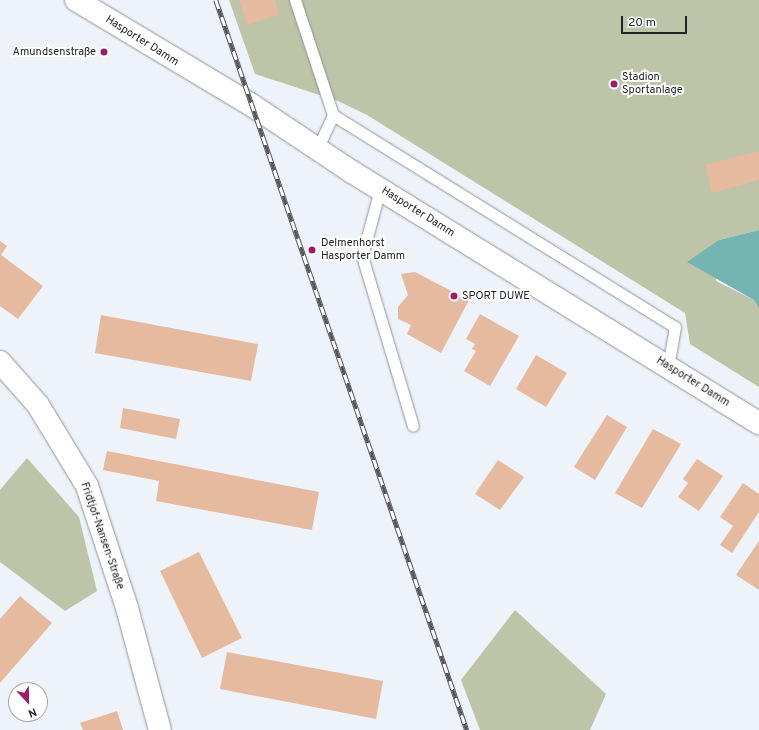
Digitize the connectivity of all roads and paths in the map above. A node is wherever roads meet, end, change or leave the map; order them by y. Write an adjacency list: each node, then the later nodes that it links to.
1 (76, 0): 4 (main road, Hasporter Damm)
2 (295, 0): 3 (lane)
3 (333, 115): 4 (lane); 7 (lane)
4 (318, 149): 5 (main road, Hasporter Damm)
5 (380, 189): 7 (main road, Hasporter Damm); 9 (lane)
6 (0, 362): 10 (main road, Fridtjof-Nansen-Straße)
7 (668, 365): 8 (main road, Hasporter Damm)
8 (759, 423)
9 (413, 426)
10 (160, 730)

